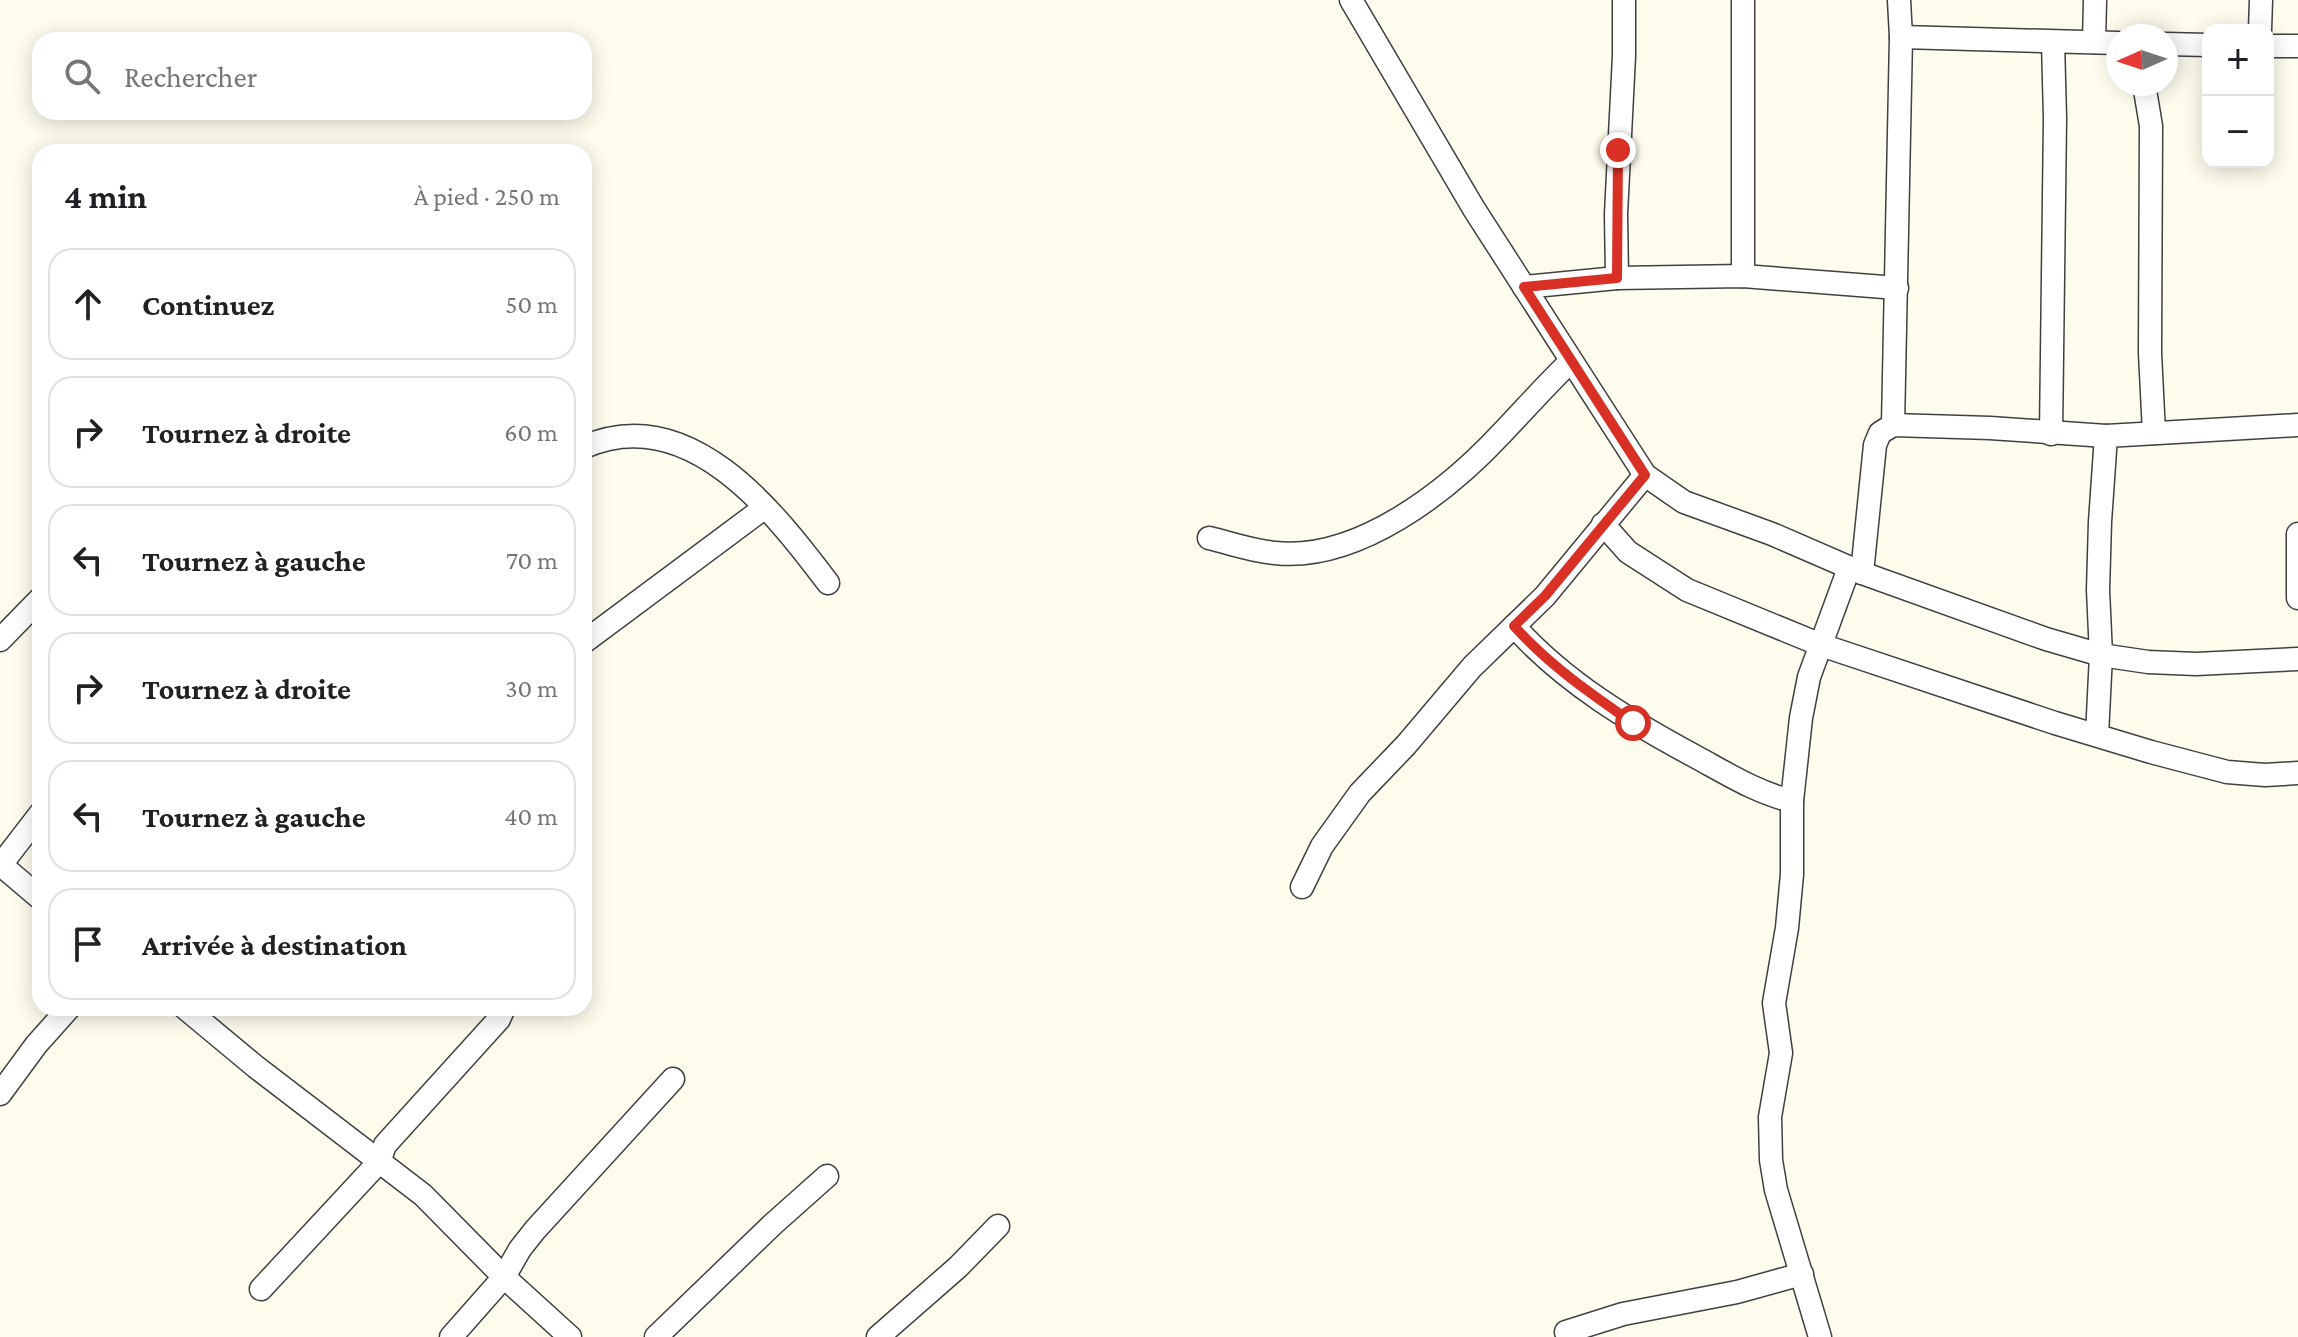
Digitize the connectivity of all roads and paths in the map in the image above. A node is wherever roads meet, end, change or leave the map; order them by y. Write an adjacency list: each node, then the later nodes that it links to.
1 (1351, 0): 19 (street)
2 (1624, 0): 18 (street)
3 (1743, 0): 17 (street)
4 (1899, 0): 8 (street)
5 (2095, 0): 10 (street)
6 (2261, 0): 7 (street)
7 (2260, 24)
8 (1901, 37): 9 (street); 20 (street)
9 (2053, 42): 10 (street); 25 (street)
10 (2094, 42): 11 (street)
11 (2106, 42)
12 (2178, 44): 13 (street)
13 (2202, 45)
14 (2274, 46): 15 (street)
15 (2298, 46)
16 (2146, 96): 24 (street)
17 (1743, 276): 18 (street); 20 (street)
18 (1617, 278): 19 (street)
19 (1524, 287): 21 (street)
20 (1897, 288): 22 (street)
21 (1570, 362): 28 (street); 32 (street)
22 (1893, 425): 25 (street); 33 (street)
23 (2298, 425): 24 (street)
24 (2154, 433): 26 (street)
25 (2051, 434): 26 (street)
26 (2106, 436): 41 (street)
27 (592, 445): 29 (street)
28 (1645, 475): 30 (street); 33 (street)
29 (764, 508): 34 (street); 38 (street)
30 (1603, 524): 37 (street); 40 (street)
31 (2298, 534): 35 (street)
32 (1209, 538)
33 (1855, 571): 40 (street); 41 (street)
34 (828, 583)
35 (2298, 598)
36 (32, 607): 39 (street)
37 (1514, 626): 45 (street); 48 (street)
38 (592, 636)
39 (0, 640)
40 (1821, 645): 43 (street); 45 (street)
41 (2101, 655): 42 (street); 43 (street)
42 (2298, 659)
43 (2097, 735): 44 (street)
44 (2298, 773)
45 (1792, 801): 58 (street)
46 (32, 824): 47 (street)
47 (0, 865): 49 (street)
48 (1302, 887)
49 (32, 891)
50 (62, 1016): 54 (street)
51 (195, 1016): 55 (street)
52 (500, 1016): 55 (street)
53 (673, 1079): 59 (street)
54 (0, 1094)
55 (379, 1162): 59 (street); 60 (street)
56 (827, 1176): 64 (street)
57 (998, 1226): 65 (street)
58 (1802, 1274): 61 (street); 66 (street)
59 (504, 1277): 62 (street); 63 (street)
60 (261, 1289)
61 (1566, 1332)
62 (451, 1337)
63 (570, 1337)
64 (656, 1337)
65 (878, 1337)
66 (1820, 1337)

